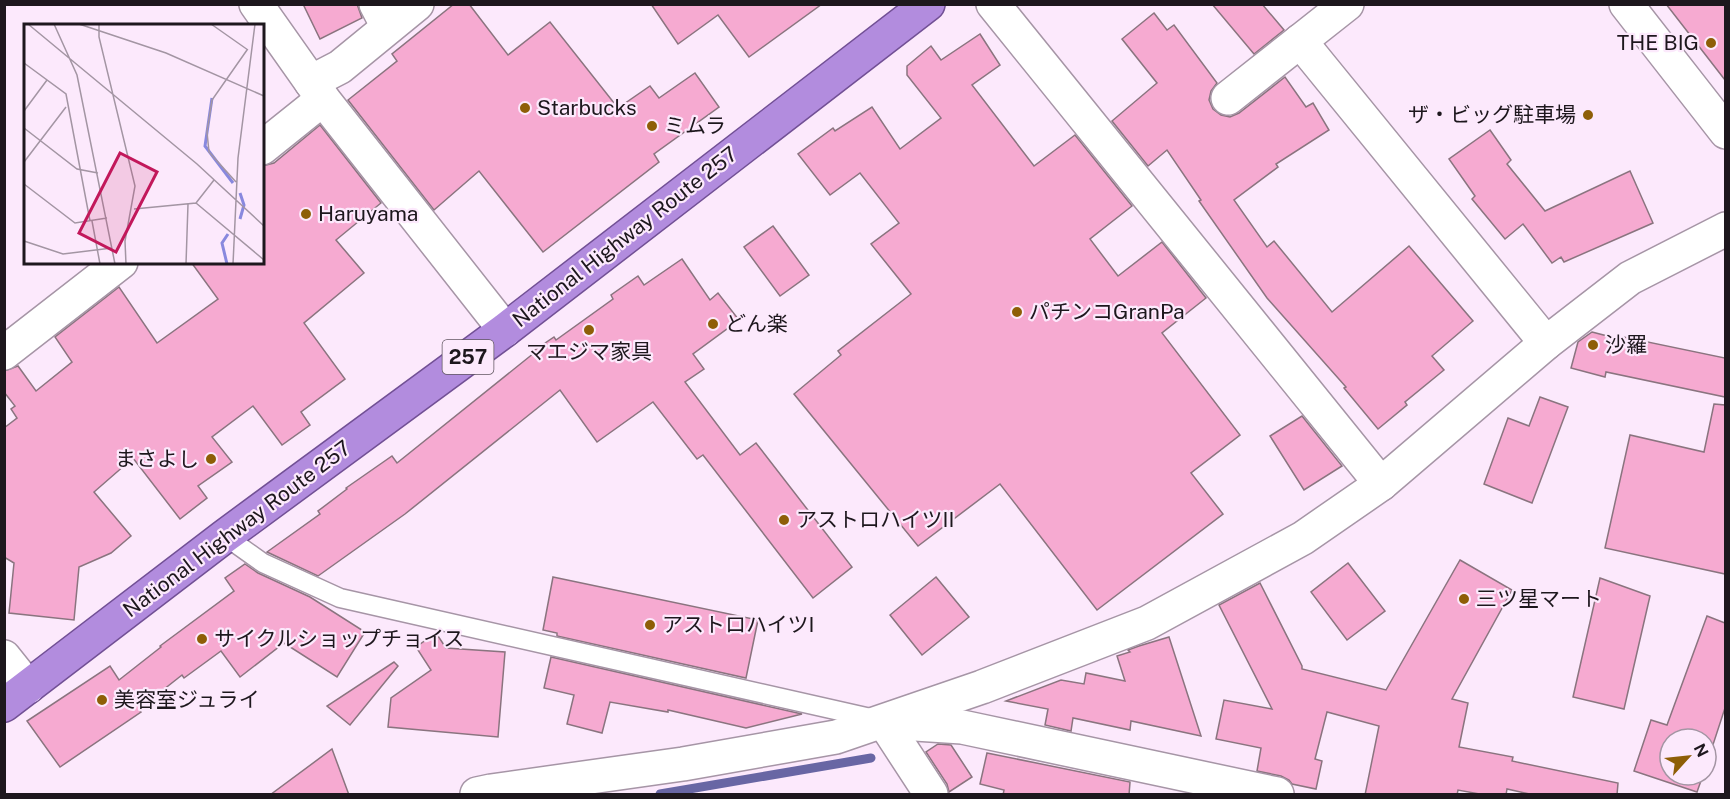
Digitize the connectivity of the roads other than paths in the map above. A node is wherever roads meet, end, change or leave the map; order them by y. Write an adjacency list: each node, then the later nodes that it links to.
1 (256, 4): 9 (street)
2 (417, 4): 7 (street)
3 (928, 4): 15 (highway, National Highway Route 257 / 257)
4 (993, 4): 18 (street)
5 (1347, 4): 8 (street)
6 (1626, 4): 11 (street)
7 (382, 16): 9 (street)
8 (1300, 41): 10 (street); 16 (street)
9 (317, 90): 12 (street); 15 (street)
10 (1228, 98)
11 (1725, 132)
12 (264, 146)
13 (1725, 229): 16 (street)
14 (118, 264): 17 (street)
15 (505, 330): 19 (highway, National Highway Route 257 / 257)
16 (1546, 343): 18 (street)
17 (4, 353)
18 (1381, 484): 22 (street)
19 (225, 536): 21 (highway, National Highway Route 257 / 257); 22 (lane)
20 (4, 657): 21 (street)
21 (16, 696)
22 (884, 722): 23 (street); 24 (street); 25 (street)
23 (487, 793)
24 (931, 795)
25 (1277, 795)

